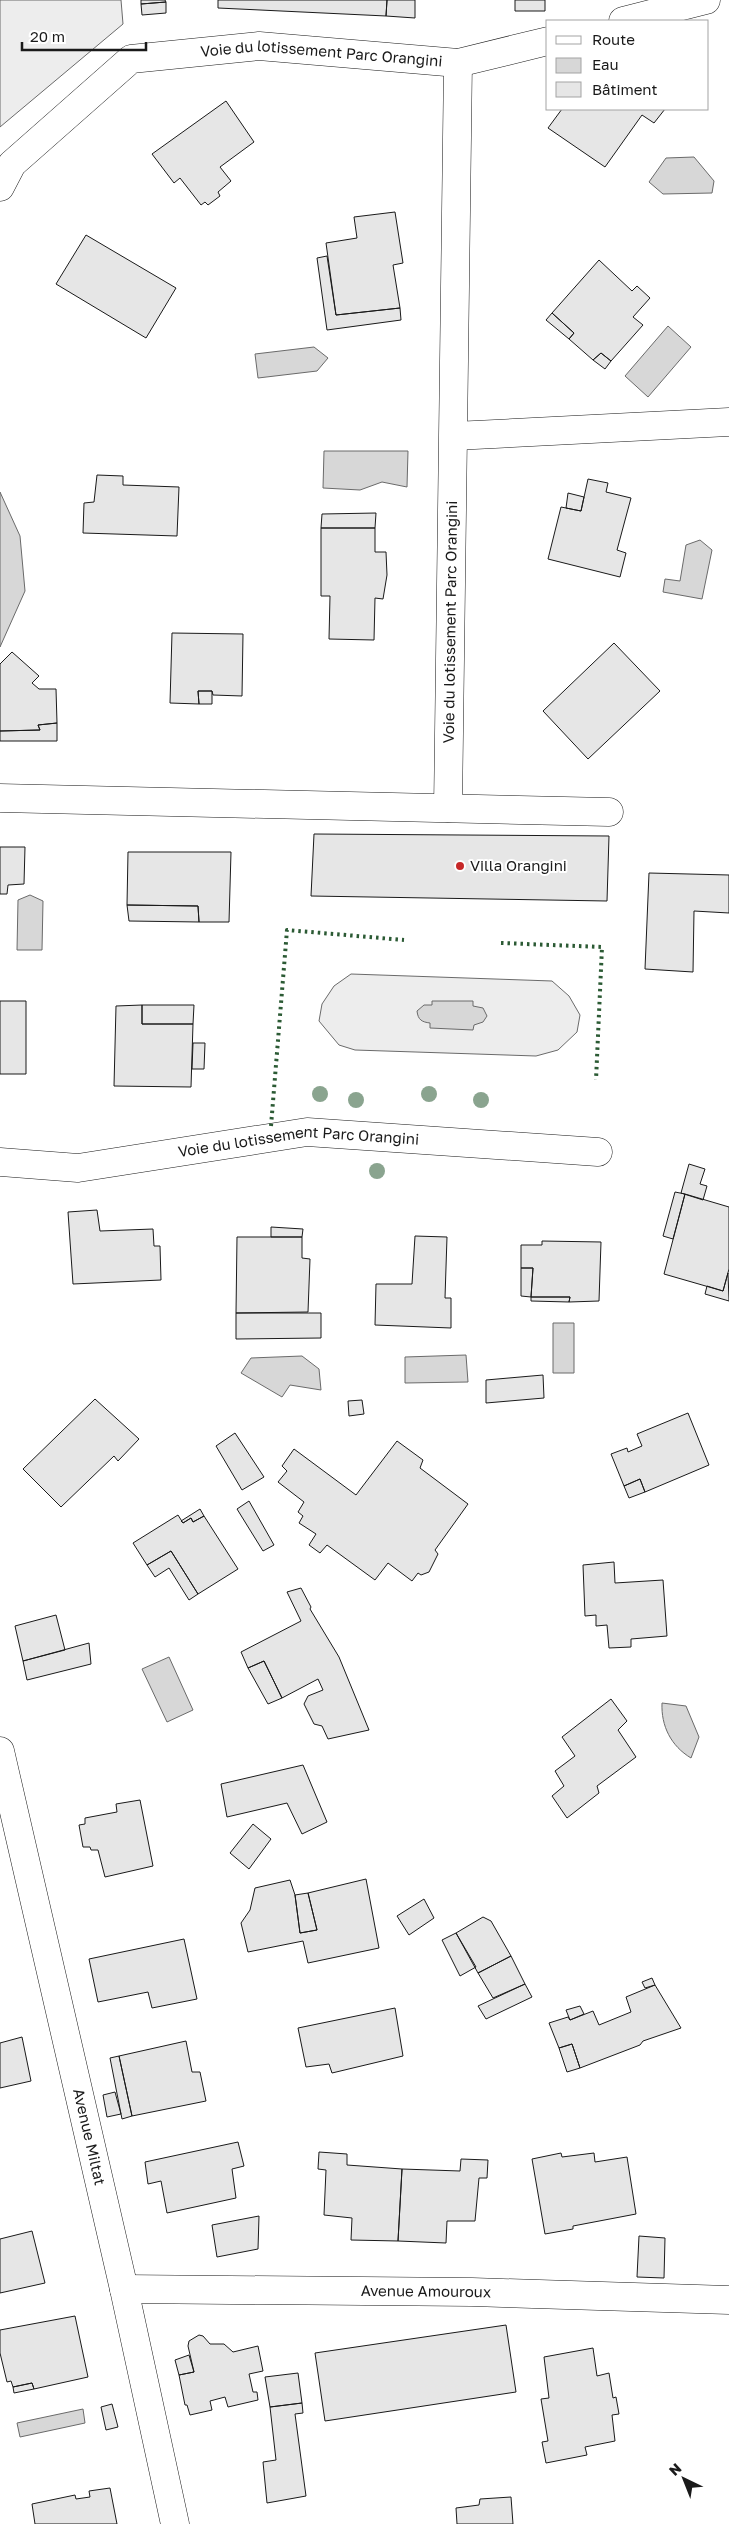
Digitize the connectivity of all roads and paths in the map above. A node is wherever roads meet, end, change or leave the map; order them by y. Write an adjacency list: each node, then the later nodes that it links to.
1 (706, 0): 2 (street)
2 (627, 20)
3 (546, 41): 4 (street, Voie du lotissement Parc Orangini)
4 (458, 64): 5 (street, Voie du lotissement Parc Orangini); 7 (street, Voie du lotissement Parc Orangini)
5 (0, 187)
6 (729, 422): 7 (street)
7 (454, 436): 9 (street, Voie du lotissement Parc Orangini)
8 (0, 798): 9 (street)
9 (448, 808): 10 (street)
10 (609, 812)
11 (598, 1152): 12 (street, Voie du lotissement Parc Orangini)
12 (0, 1162)
13 (0, 1751): 14 (street, Avenue Miltat)
14 (124, 2289): 15 (street, Avenue Amouroux); 16 (street, Avenue Miltat)
15 (729, 2300)
16 (175, 2524)

